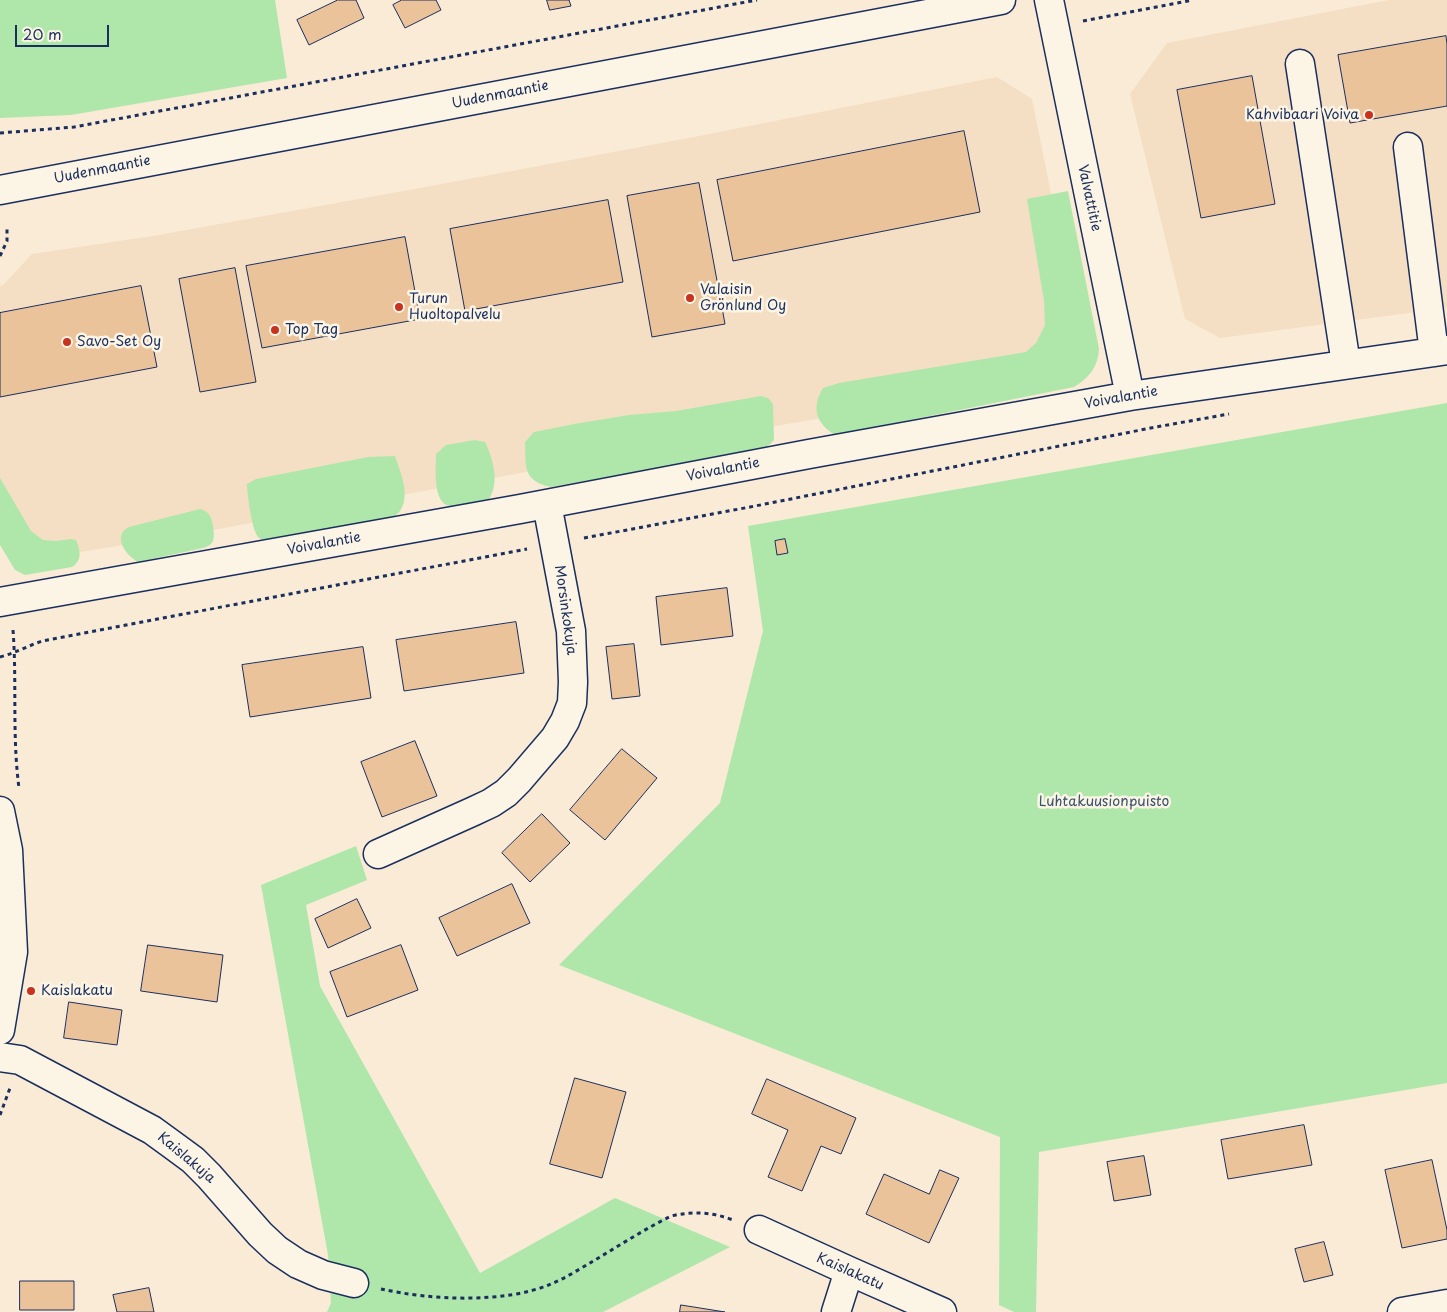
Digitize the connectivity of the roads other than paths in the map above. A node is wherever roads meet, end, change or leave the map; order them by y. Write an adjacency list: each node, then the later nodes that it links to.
1 (1000, 0): 5 (street, Uudenmaantie)
2 (1051, 13): 8 (street, Valvattitie)
3 (1300, 64): 7 (street)
4 (1408, 147): 6 (street)
5 (0, 190)
6 (1440, 351): 7 (street, Voivalantie)
7 (1346, 364): 8 (street, Voivalantie)
8 (1130, 396): 9 (street, Voivalantie)
9 (547, 504): 10 (street, Voivalantie); 12 (street, Morsinkokuja)
10 (0, 602)
11 (0, 811): 13 (street)
12 (378, 854)
13 (0, 1030)
14 (0, 1057): 17 (street, Kaislakuja)
15 (759, 1230): 16 (street, Kaislakatu)
16 (848, 1271): 19 (street); 20 (street, Kaislakatu)
17 (354, 1283)
18 (1447, 1304): 21 (street)
19 (836, 1312)
20 (942, 1312)
21 (1402, 1312)

